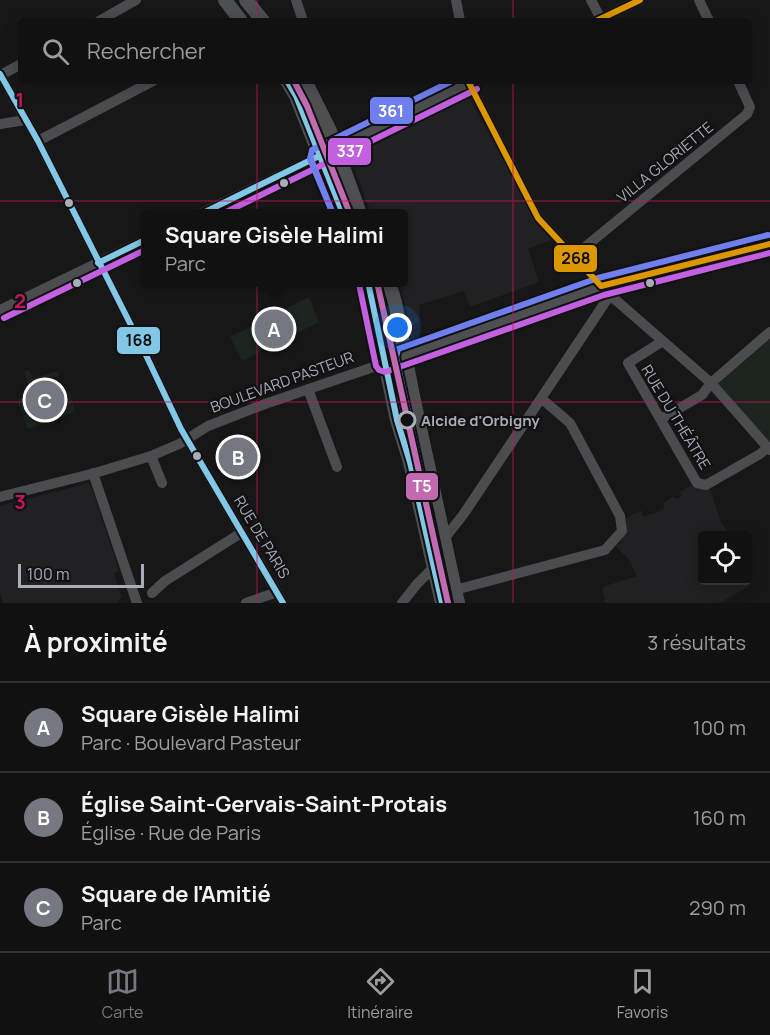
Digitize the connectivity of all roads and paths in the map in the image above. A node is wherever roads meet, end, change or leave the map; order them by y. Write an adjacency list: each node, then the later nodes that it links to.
1 (136, 0): 9 (street)
2 (225, 0): 10 (main road)
3 (246, 0): 11 (main road)
4 (296, 0): 12 (street)
5 (456, 0): 13 (street)
6 (591, 0): 14 (street)
7 (640, 0): 15 (street)
8 (699, 0): 16 (street)
9 (104, 18)
10 (239, 18)
11 (261, 18)
12 (302, 18)
13 (459, 18)
14 (598, 18)
15 (603, 18)
16 (708, 18)
17 (18, 66): 18 (street)
18 (0, 75): 25 (street, RUE DE PARIS)
19 (147, 84): 27 (street)
20 (289, 84): 29 (main road)
21 (306, 84): 28 (main road)
22 (466, 84): 28 (street)
23 (471, 84): 35 (street)
24 (739, 84): 35 (street, VILLA GLORIETTE)
25 (26, 120): 26 (street); 27 (street, RUE DE PARIS)
26 (0, 124)
27 (38, 141): 36 (street, RUE DE PARIS)
28 (336, 148): 29 (street); 32 (main road)
29 (319, 156): 30 (street); 31 (main road)
30 (208, 209)
31 (341, 209)
32 (359, 209)
33 (141, 242): 36 (street)
34 (770, 244): 39 (main road, BOULEVARD PASTEUR)
35 (574, 256): 39 (street)
36 (98, 263): 40 (street); 49 (street, RUE DE PARIS)
37 (369, 287): 44 (main road)
38 (390, 287): 43 (main road)
39 (606, 290): 42 (street); 43 (main road, BOULEVARD PASTEUR); 47 (street)
40 (0, 310)
41 (770, 332): 45 (street)
42 (663, 341): 45 (street); 48 (street, RUE DU THÉÂTRE)
43 (405, 355): 44 (main road, BOULEVARD PASTEUR); 57 (main road)
44 (385, 363): 46 (street, BOULEVARD PASTEUR); 58 (main road)
45 (711, 383): 48 (street); 50 (street)
46 (308, 389): 49 (street, BOULEVARD PASTEUR); 52 (street)
47 (542, 399): 57 (street); 60 (street)
48 (661, 420): 50 (street, RUE DU THÉÂTRE)
49 (187, 440): 51 (street, BOULEVARD PASTEUR); 56 (street, RUE DE PARIS)
50 (769, 449)
51 (151, 456): 53 (street, BOULEVARD PASTEUR); 54 (street)
52 (338, 467)
53 (93, 473): 55 (street, BOULEVARD PASTEUR); 61 (street)
54 (162, 483)
55 (0, 497)
56 (242, 532): 59 (street, RUE DE PARIS); 61 (street)
57 (444, 539): 60 (main road)
58 (434, 567): 64 (street); 65 (main road)
59 (278, 592): 62 (street); 63 (street, RUE DE PARIS)
60 (456, 597)
61 (136, 602)
62 (246, 603)
63 (283, 603)
64 (402, 603)
65 (442, 603)

